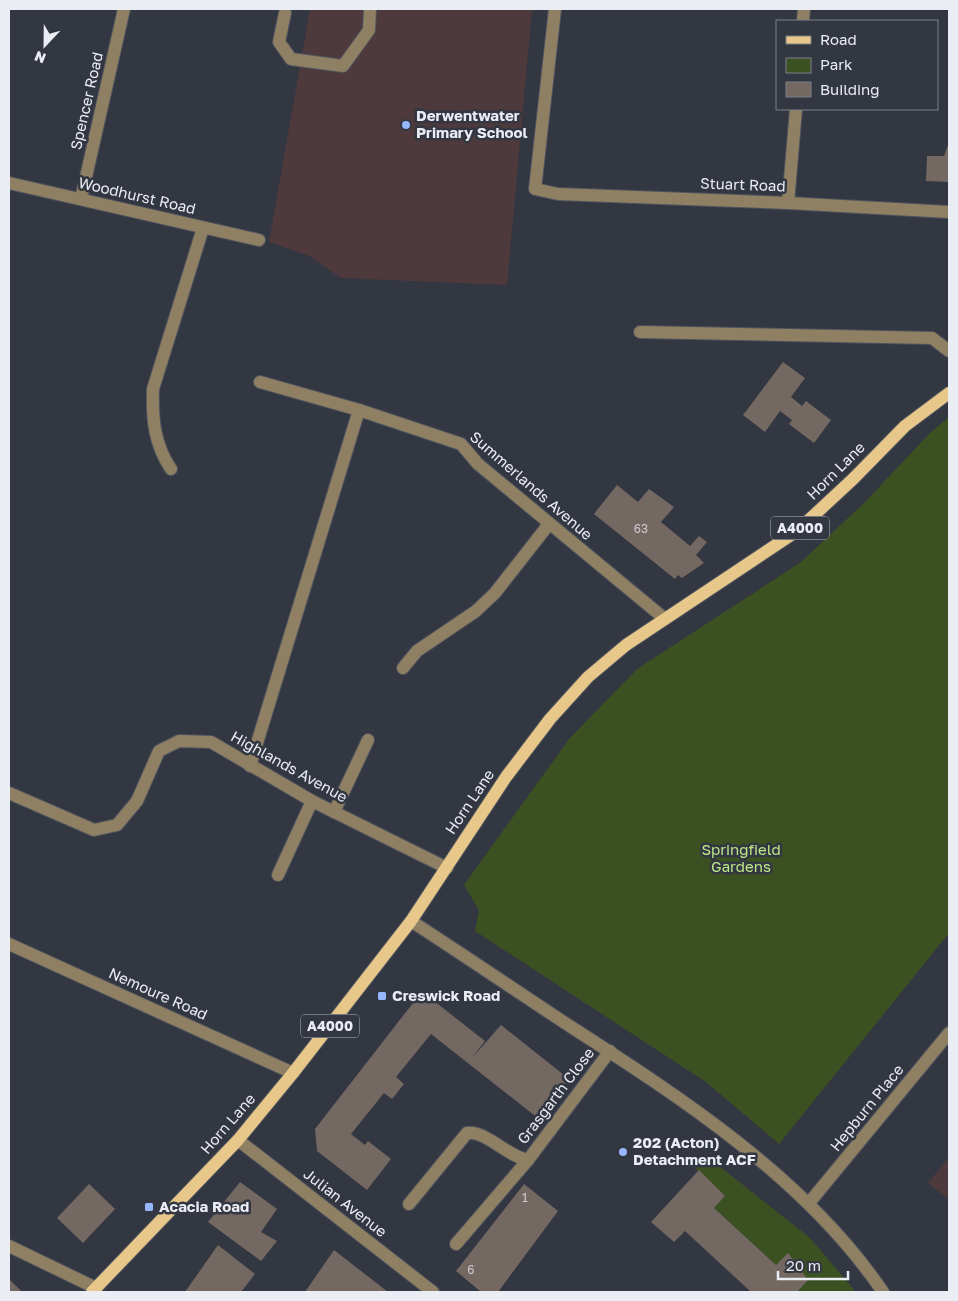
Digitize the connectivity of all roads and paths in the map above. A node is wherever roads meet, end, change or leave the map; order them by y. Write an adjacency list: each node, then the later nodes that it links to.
1 (124, 9): 7 (street, Spencer Road)
2 (370, 9): 4 (street)
3 (555, 9): 8 (street, Stuart Road)
4 (285, 13)
5 (796, 110): 8 (street)
6 (9, 183): 7 (street, Woodhurst Road)
7 (82, 199): 10 (street, Woodhurst Road)
8 (788, 203): 9 (street, Stuart Road)
9 (949, 212)
10 (203, 228): 11 (street, Woodhurst Road); 17 (street)
11 (259, 240)
12 (640, 332): 13 (street)
13 (949, 351)
14 (260, 382): 16 (street, Summerlands Avenue)
15 (945, 396): 19 (main road, Horn Lane / A4000)
16 (359, 410): 18 (street, Summerlands Avenue); 22 (street)
17 (171, 469)
18 (549, 524): 19 (street, Summerlands Avenue); 20 (street)
19 (665, 619): 26 (main road, Horn Lane / A4000)
20 (403, 668)
21 (368, 740): 25 (street)
22 (250, 766): 23 (street, Highlands Avenue); 24 (street, Highlands Avenue)
23 (9, 793)
24 (312, 801): 25 (street, Highlands Avenue); 27 (street)
25 (334, 812): 26 (street, Highlands Avenue)
26 (447, 868): 28 (main road, Horn Lane / A4000)
27 (278, 875)
28 (411, 921): 31 (street); 32 (main road, Horn Lane / A4000)
29 (9, 944): 32 (street, Nemoure Road)
30 (949, 1032): 35 (street, Hepburn Place)
31 (610, 1051): 34 (street, Grasgarth Close); 35 (street)
32 (293, 1073): 33 (main road, Horn Lane / A4000)
33 (238, 1140): 39 (main road, Horn Lane / A4000); 40 (street, Julian Avenue)
34 (528, 1160): 36 (street); 37 (street, Grasgarth Close)
35 (809, 1203): 41 (street)
36 (409, 1204)
37 (456, 1244)
38 (9, 1246): 39 (street)
39 (94, 1290)
40 (433, 1292)
41 (883, 1292)

